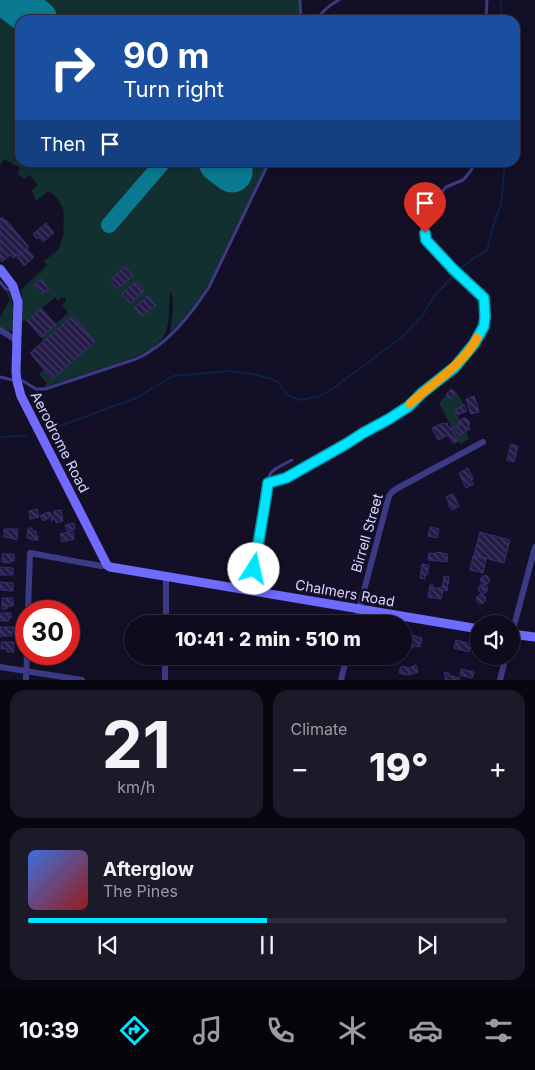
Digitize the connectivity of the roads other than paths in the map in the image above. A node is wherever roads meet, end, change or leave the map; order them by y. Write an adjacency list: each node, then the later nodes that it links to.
1 (300, 0): 4 (lane)
2 (339, 0): 5 (lane)
3 (486, 0): 6 (lane)
4 (301, 15)
5 (320, 15)
6 (486, 15)
7 (267, 167): 13 (lane)
8 (472, 167): 16 (lane)
9 (1, 275): 11 (street, Aerodrome Road)
10 (0, 330): 11 (street)
11 (17, 355): 13 (street, Aerodrome Road)
12 (0, 378): 13 (lane)
13 (17, 382): 19 (street, Aerodrome Road)
14 (483, 442): 23 (street, Birrell Street)
15 (292, 460): 16 (lane)
16 (268, 483): 17 (lane)
17 (266, 497): 21 (street)
18 (535, 547): 26 (street)
19 (107, 565): 20 (street, Chalmers Road); 22 (street, Chalmers Road)
20 (166, 577): 21 (street, Chalmers Road); 24 (street)
21 (250, 591): 23 (street, Chalmers Road)
22 (28, 600)
23 (359, 609): 25 (street, Birrell Street); 27 (street, Chalmers Road)
24 (166, 615)
25 (357, 615)
26 (517, 615)
27 (470, 628)
28 (520, 636): 29 (street)
29 (535, 637)
30 (27, 665): 35 (street)
31 (165, 665): 38 (street)
32 (345, 665): 39 (street)
33 (504, 665): 40 (street)
34 (0, 666): 35 (street)
35 (27, 671): 36 (street); 37 (street)
36 (26, 680)
37 (82, 680)
38 (165, 680)
39 (341, 680)
40 (500, 680)

